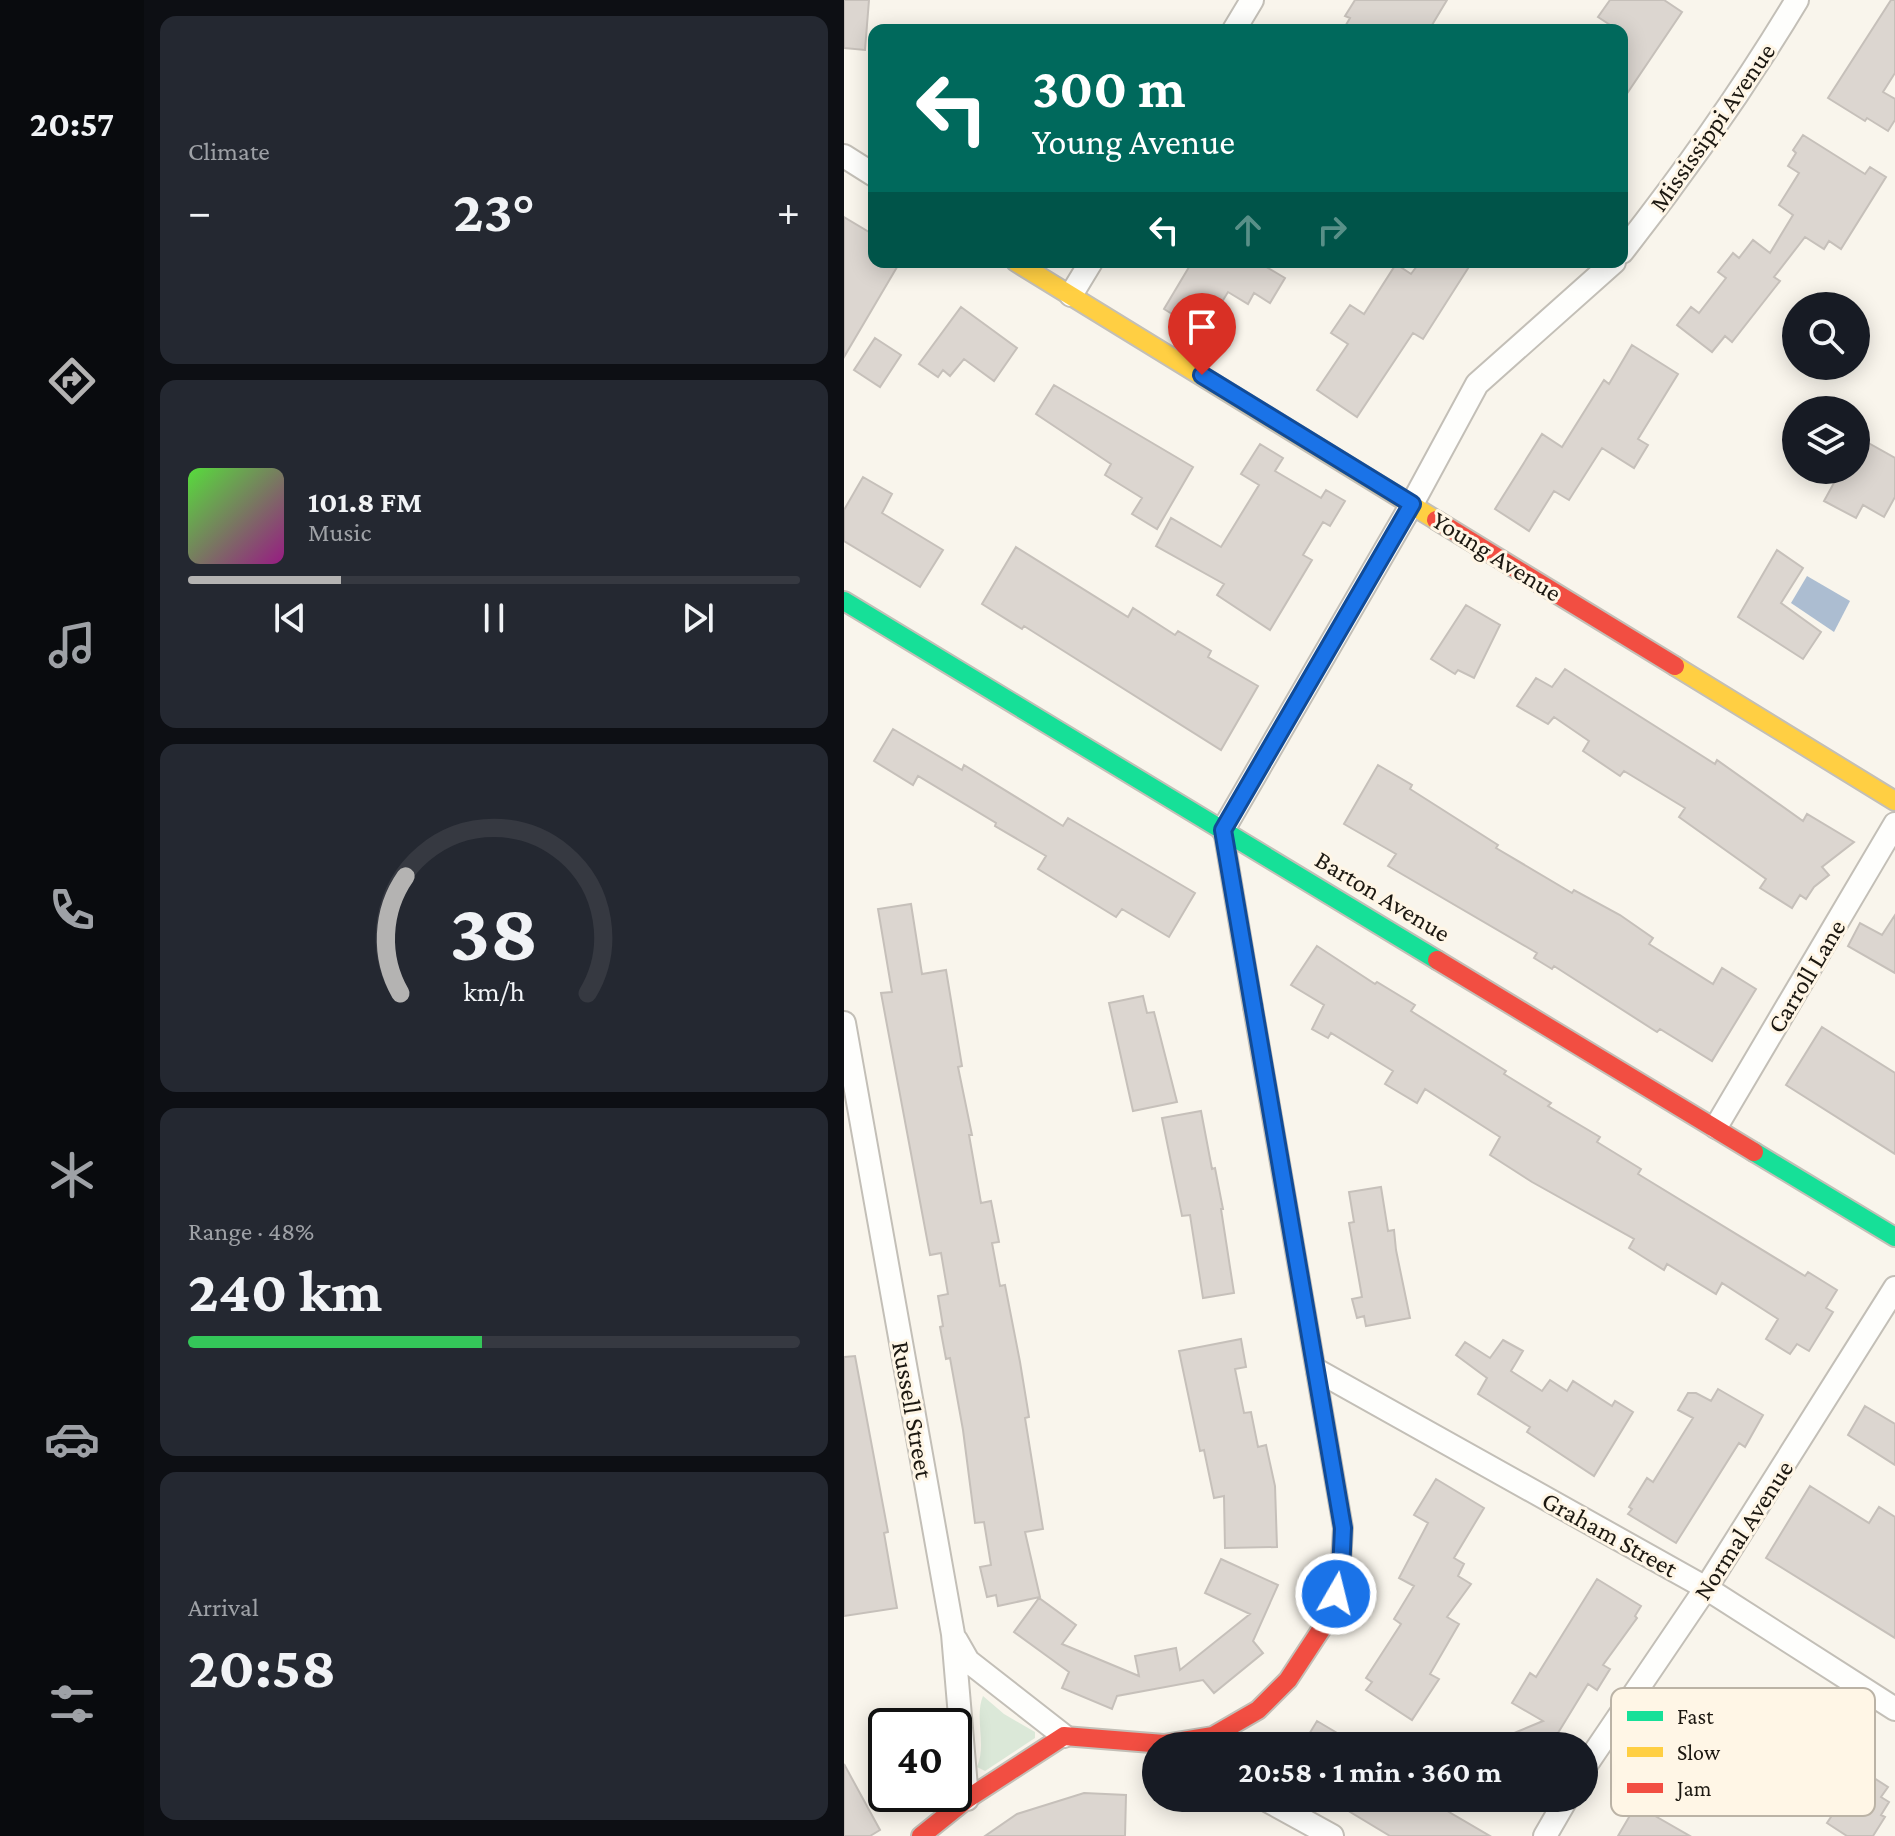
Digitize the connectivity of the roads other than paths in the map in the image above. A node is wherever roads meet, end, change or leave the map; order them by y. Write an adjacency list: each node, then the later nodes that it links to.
1 (1252, 0): 3 (street)
2 (1797, 0): 6 (street, Mississippi Avenue)
3 (1238, 24)
4 (844, 156): 5 (street)
5 (868, 171)
6 (1628, 244)
7 (1026, 268): 10 (street, Young Avenue)
8 (1087, 268): 10 (street)
9 (1607, 268): 11 (street)
10 (1071, 295): 11 (street, Young Avenue)
11 (1412, 504): 13 (street, Young Avenue); 15 (street)
12 (844, 601): 15 (street, Barton Avenue)
13 (1895, 801)
14 (1895, 824): 17 (street, Carroll Lane)
15 (1223, 830): 17 (street, Barton Avenue); 20 (street)
16 (844, 1023): 22 (street, Russell Street)
17 (1716, 1127): 18 (street, Barton Avenue)
18 (1895, 1237)
19 (1895, 1288): 21 (street, Normal Avenue)
20 (1318, 1371): 21 (street, Graham Street); 29 (street)
21 (1706, 1588): 23 (street, Normal Avenue); 24 (street, Graham Street)
22 (953, 1634): 26 (street, Russell Street); 30 (street)
23 (1638, 1688)
24 (1862, 1688)
25 (1875, 1696): 27 (street, Graham Street)
26 (959, 1708)
27 (1895, 1709)
28 (1611, 1728): 32 (street, Normal Avenue)
29 (1220, 1732)
30 (1064, 1736): 31 (street); 33 (street)
31 (1142, 1743)
32 (1598, 1747)
33 (972, 1796)
34 (951, 1812): 37 (street)
35 (1288, 1812): 38 (street)
36 (1559, 1812): 39 (street)
37 (921, 1836)
38 (1332, 1836)
39 (1545, 1836)

